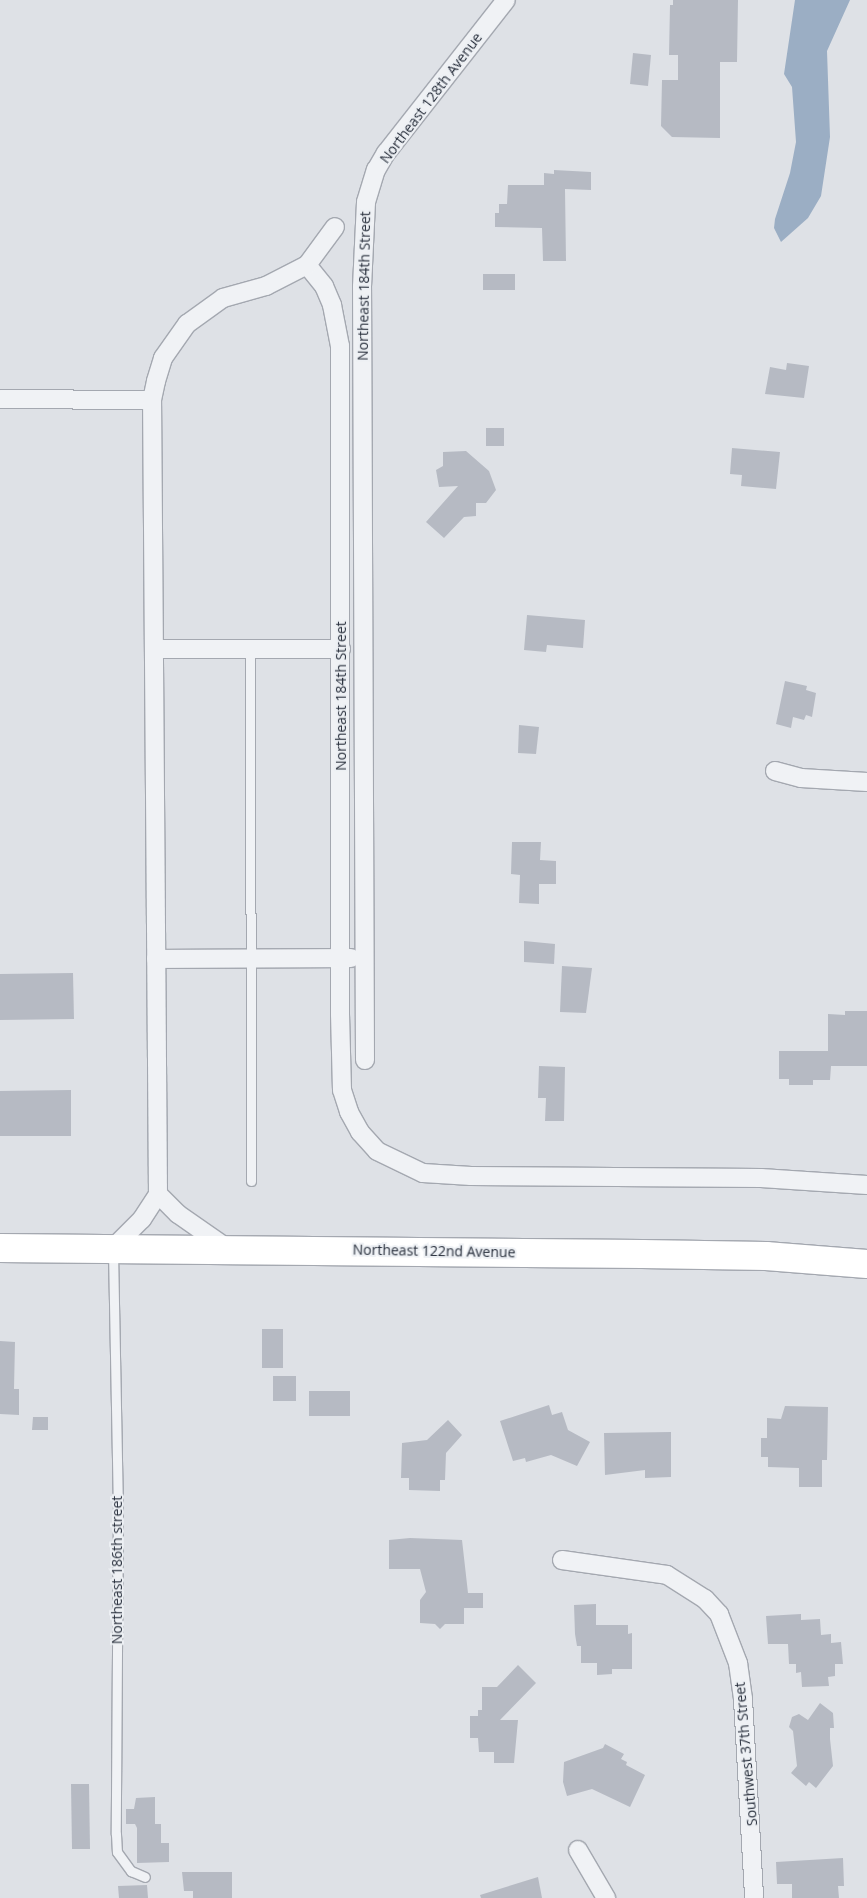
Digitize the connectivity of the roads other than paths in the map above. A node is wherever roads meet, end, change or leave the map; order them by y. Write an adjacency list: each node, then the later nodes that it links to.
1 (506, 0): 2 (street, Northeast 128th Avenue)
2 (366, 202): 14 (street, Northeast 184th Street)
3 (335, 227): 4 (street)
4 (307, 265): 6 (street); 9 (street, Northeast 184th Street)
5 (0, 399): 6 (street)
6 (152, 400): 7 (street)
7 (154, 649): 8 (street); 15 (street)
8 (250, 649): 9 (street); 12 (lane)
9 (341, 649): 13 (street, Northeast 184th Street)
10 (775, 770): 11 (street)
11 (867, 782)
12 (250, 958): 13 (street); 15 (street); 17 (lane)
13 (339, 958): 14 (street); 18 (street, Northeast 184th Street)
14 (364, 958): 16 (street, Northeast 184th Street)
15 (156, 959): 19 (street)
16 (365, 1060)
17 (251, 1181)
18 (867, 1185)
19 (158, 1194): 21 (street); 22 (street)
20 (0, 1248): 21 (highway, Northeast 122nd Avenue)
21 (114, 1248): 22 (highway, Northeast 122nd Avenue); 26 (lane, Northeast 186th street)
22 (229, 1250): 23 (highway, Northeast 122nd Avenue)
23 (867, 1264)
24 (562, 1560): 28 (street, Southwest 37th Street)
25 (578, 1850): 27 (street)
26 (145, 1877)
27 (606, 1898)
28 (754, 1898)

